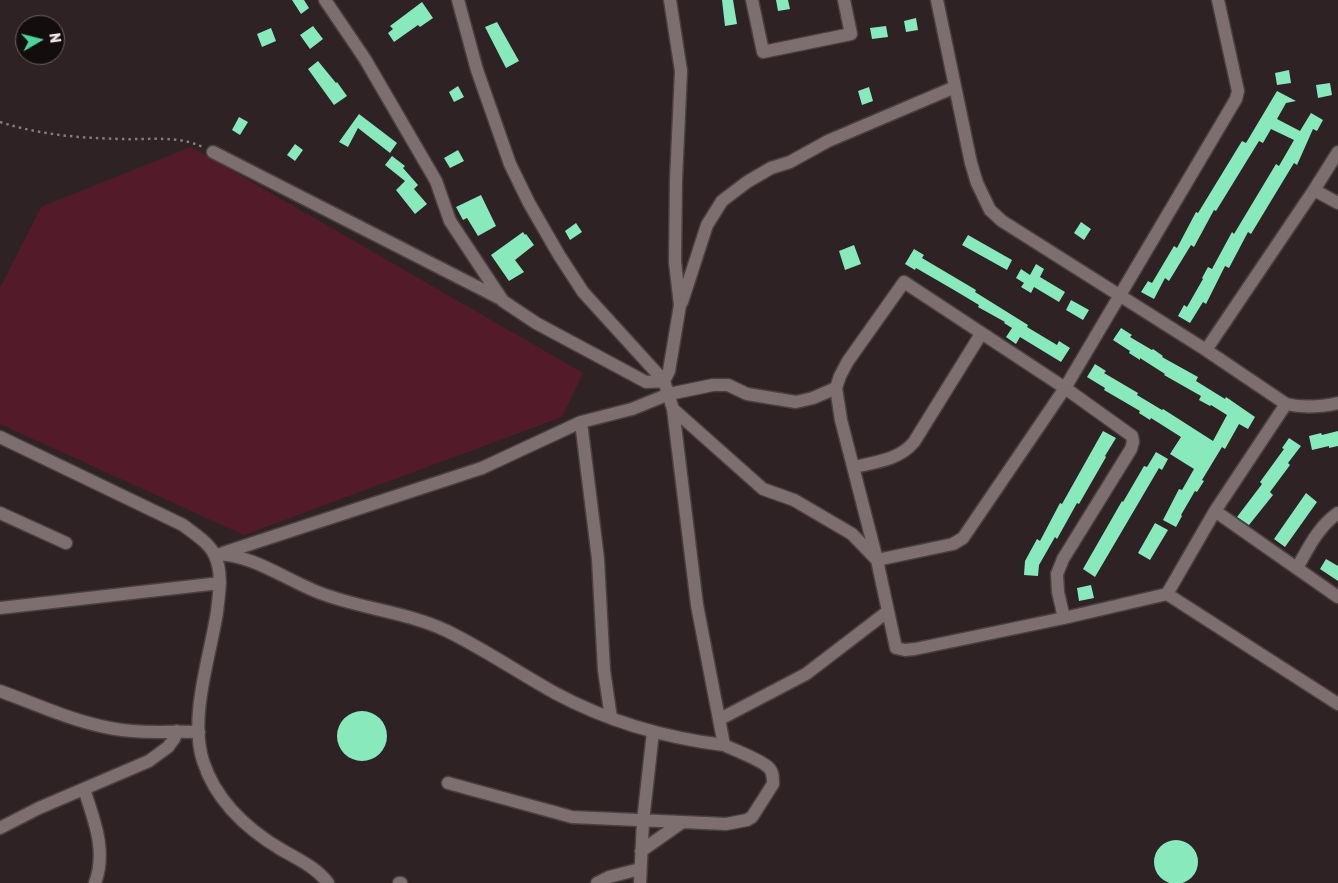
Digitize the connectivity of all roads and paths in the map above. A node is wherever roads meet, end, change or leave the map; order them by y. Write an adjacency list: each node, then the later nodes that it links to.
1 (325, 0): 15 (street)
2 (458, 0): 19 (street)
3 (670, 0): 16 (street)
4 (752, 0): 5 (street)
5 (844, 0)
6 (937, 0): 8 (street)
7 (1218, 0): 14 (street)
8 (956, 88): 14 (street); 16 (street)
9 (0, 122): 10 (path)
10 (213, 152): 15 (street)
11 (1338, 152): 12 (street)
12 (1314, 190): 13 (street); 18 (street)
13 (1338, 204)
14 (1120, 296): 18 (street); 21 (street)
15 (503, 301): 19 (street)
16 (680, 306): 19 (street)
17 (981, 334): 20 (street); 21 (street); 28 (street)
18 (1206, 350): 24 (street)
19 (664, 381): 22 (street)
20 (836, 388): 22 (street); 28 (street)
21 (1065, 388): 34 (street); 41 (street)
22 (669, 394): 25 (street); 26 (street)
23 (1338, 403): 24 (street)
24 (1286, 404): 29 (street)
25 (673, 408): 34 (street); 45 (street)
26 (581, 422): 33 (street); 44 (street)
27 (0, 437): 33 (street)
28 (854, 467): 34 (street)
29 (1216, 511): 35 (street); 37 (street)
30 (0, 513): 32 (street)
31 (1338, 513): 35 (street)
32 (66, 543)
33 (219, 554): 36 (street); 44 (street)
34 (877, 560): 40 (street)
35 (1297, 568): 38 (street)
36 (220, 583): 39 (street); 47 (street)
37 (1167, 594): 41 (street); 43 (street)
38 (1338, 597)
39 (0, 608)
40 (887, 612): 41 (street); 45 (street)
41 (1064, 618)
42 (0, 690): 46 (street)
43 (1338, 704)
44 (610, 718): 48 (street)
45 (720, 719): 49 (street)
46 (177, 731): 47 (street); 51 (street)
47 (199, 732): 58 (street)
48 (654, 732): 49 (street); 52 (street)
49 (724, 745): 53 (street)
50 (448, 783): 52 (street)
51 (84, 789): 54 (street); 57 (street)
52 (643, 821): 53 (street); 55 (street)
53 (681, 823): 55 (street)
54 (0, 828)
55 (641, 851): 56 (street)
56 (640, 869): 59 (street); 60 (street)
57 (95, 883)
58 (328, 883)
59 (597, 883)
60 (640, 883)

